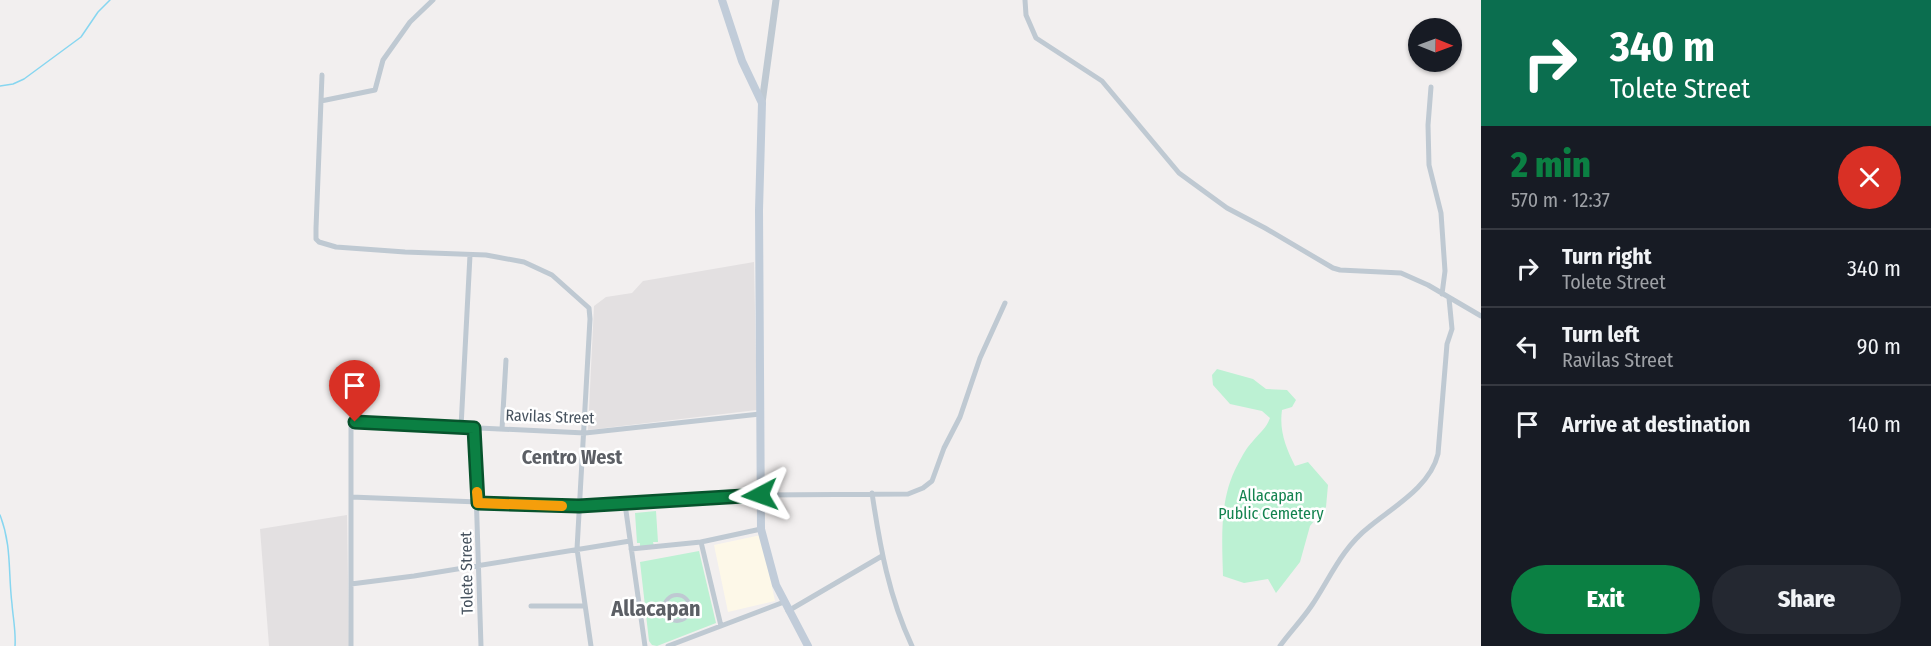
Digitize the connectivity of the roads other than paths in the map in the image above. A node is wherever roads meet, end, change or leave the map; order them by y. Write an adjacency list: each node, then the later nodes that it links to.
1 (433, 0): 7 (street)
2 (722, 0): 8 (main road)
3 (776, 0): 8 (street)
4 (1025, 0): 10 (street)
5 (322, 75): 7 (street)
6 (1431, 87): 10 (street)
7 (321, 101): 9 (street)
8 (762, 103): 15 (main road)
9 (470, 255): 16 (street); 19 (street)
10 (1442, 294): 11 (street)
11 (1449, 298): 13 (street); 49 (street)
12 (1005, 303): 20 (street)
13 (1481, 316)
14 (506, 360): 18 (street)
15 (760, 414): 19 (street, Ravilas Street); 21 (main road)
16 (460, 427): 17 (street, Ravilas Street); 22 (street, Ravilas Street)
17 (474, 428): 18 (street, Ravilas Street); 23 (street, Tolete Street)
18 (502, 429): 19 (street, Ravilas Street)
19 (585, 433): 25 (street)
20 (872, 493): 21 (street); 31 (street)
21 (760, 495): 24 (street); 26 (main road)
22 (351, 496): 23 (street); 33 (street)
23 (478, 503): 25 (street); 32 (street, Tolete Street)
24 (625, 504): 25 (street); 27 (street)
25 (579, 506): 29 (street)
26 (761, 529): 28 (street); 35 (main road)
27 (630, 541): 29 (street); 30 (street)
28 (701, 542): 30 (street); 39 (street)
29 (577, 549): 32 (street); 37 (street)
30 (631, 549): 45 (street)
31 (882, 556): 38 (street); 41 (street)
32 (478, 566): 33 (street); 43 (street, Tolete Street)
33 (351, 584): 42 (street)
34 (680, 595): 34 (street)
35 (784, 602): 38 (main road); 39 (street)
36 (531, 606): 37 (street)
37 (584, 606): 44 (street)
38 (788, 611): 48 (main road)
39 (721, 626): 40 (street)
40 (685, 640): 46 (street); 47 (street)
41 (909, 645)
42 (351, 646)
43 (482, 646)
44 (591, 646)
45 (645, 646)
46 (668, 646)
47 (687, 646)
48 (808, 646)
49 (1280, 646)

